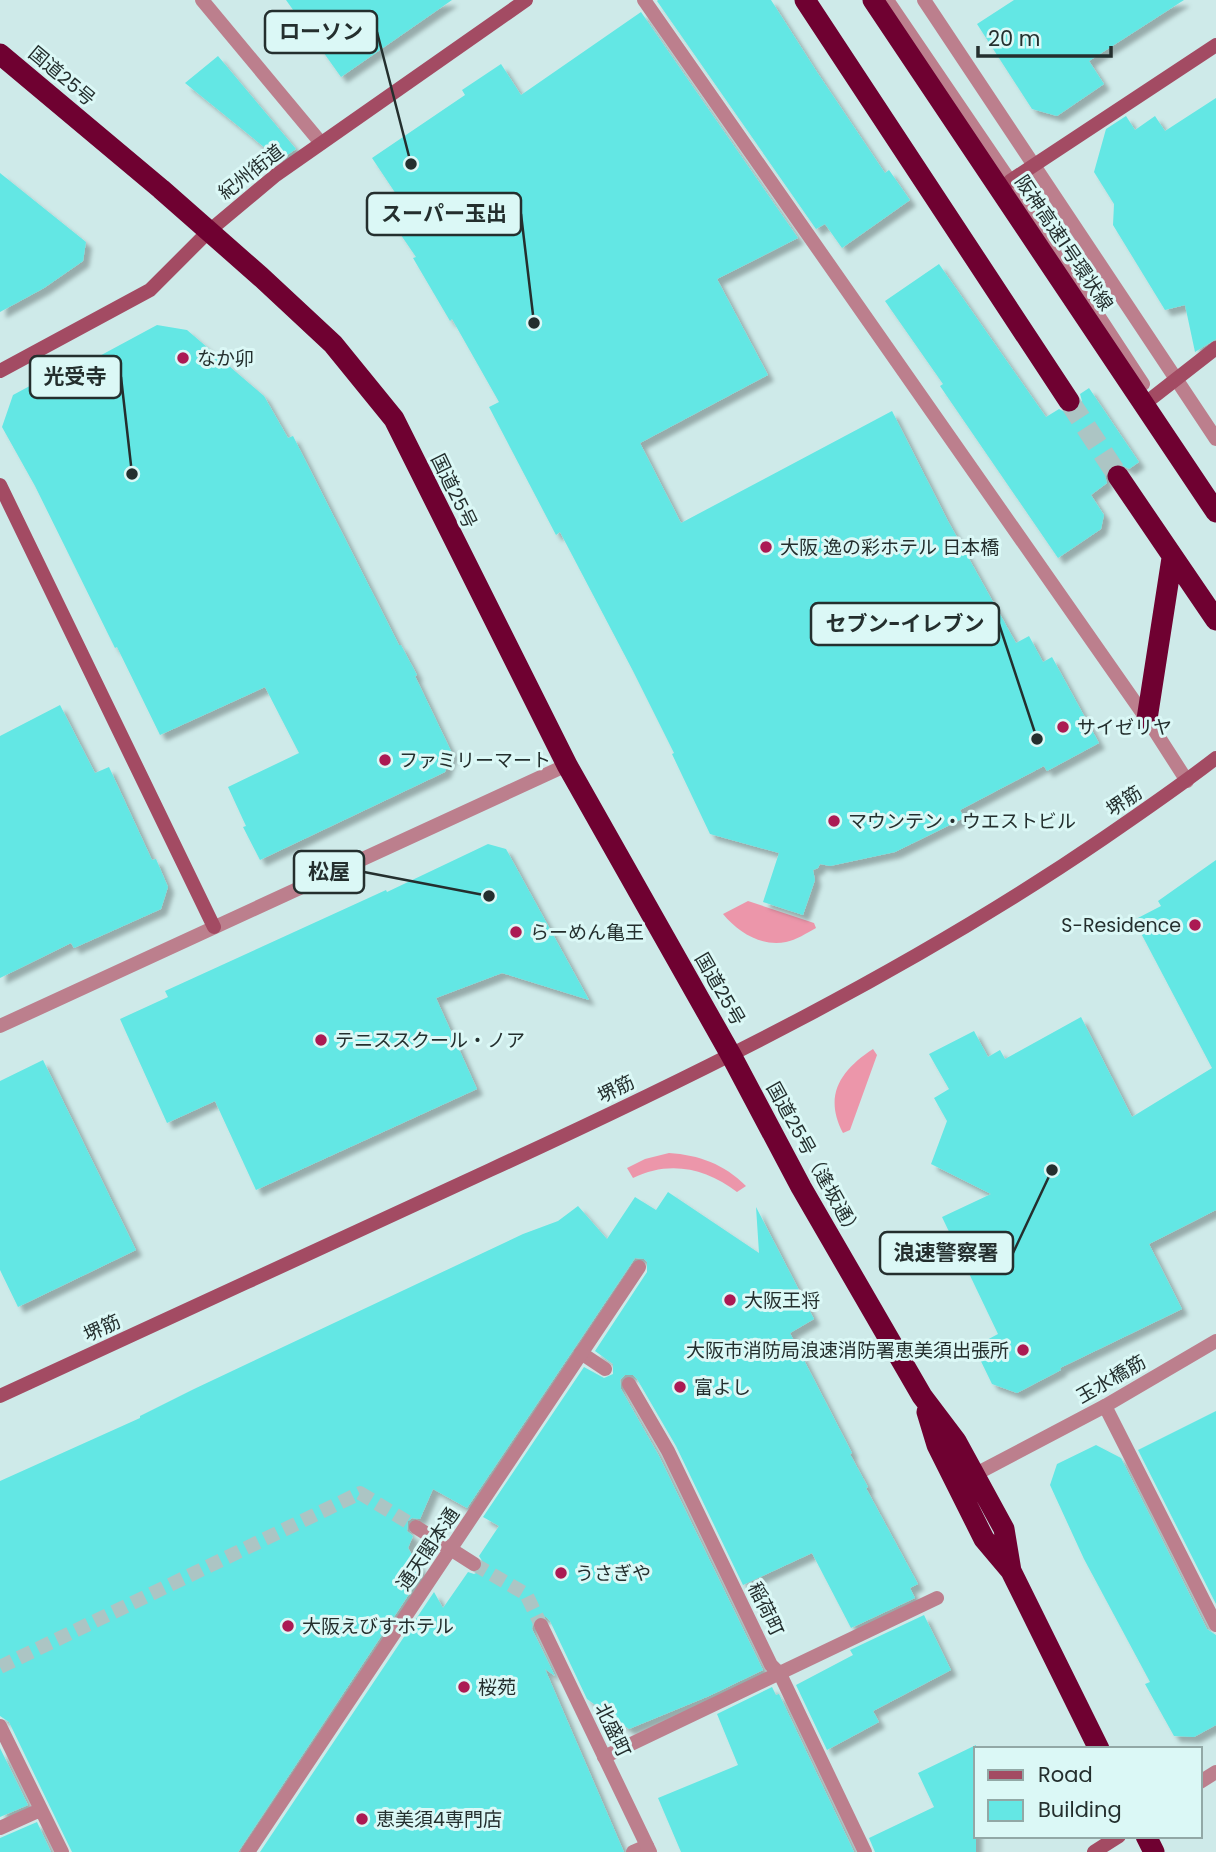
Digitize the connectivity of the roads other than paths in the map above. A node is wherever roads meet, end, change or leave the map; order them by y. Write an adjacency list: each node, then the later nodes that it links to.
1 (202, 0): 10 (street)
2 (526, 0): 10 (street, 紀州街道)
3 (644, 0): 27 (street)
4 (805, 0): 17 (highway)
5 (873, 0): 22 (highway, 阪神高速1号環状線, bridge)
6 (887, 0): 12 (street)
7 (924, 0): 11 (street)
8 (1216, 45): 11 (street)
9 (0, 54): 13 (highway, 国道25号)
10 (321, 143): 13 (street, 紀州街道)
11 (1035, 164): 12 (street); 16 (street)
12 (1010, 181): 18 (street)
13 (209, 231): 15 (street, 紀州街道); 29 (highway, 国道25号)
14 (1216, 348): 16 (street)
15 (0, 371)
16 (1175, 380): 18 (street); 19 (street)
17 (1065, 395)
18 (1152, 398): 23 (street)
19 (1216, 439)
20 (1118, 476): 24 (highway)
21 (0, 485): 31 (street)
22 (1216, 512)
23 (1216, 525)
24 (1172, 558): 25 (highway); 27 (highway)
25 (1210, 603): 26 (highway)
26 (1216, 620)
27 (1147, 719): 30 (street)
28 (1216, 758): 30 (street, 堺筋)
29 (567, 765): 31 (street); 33 (highway, 国道25号)
30 (1187, 781): 33 (street, 堺筋)
31 (214, 928): 32 (street)
32 (0, 1026)
33 (731, 1055): 39 (street, 堺筋); 40 (highway, 国道25号（逢坂通）)
34 (639, 1267): 36 (street, 通天閣本通)
35 (1216, 1340): 41 (street, 玉水橋筋)
36 (581, 1353): 37 (street); 44 (street, 通天閣本通)
37 (605, 1369)
38 (629, 1384): 50 (street, 稲荷町)
39 (0, 1396)
40 (922, 1396): 42 (highway, 国道25号（逢坂通）); 46 (highway, 国道25号（逢坂通）)
41 (1105, 1406): 42 (street, 玉水橋筋); 49 (street)
42 (974, 1475): 46 (highway, 国道25号（逢坂通）)
43 (416, 1527): 44 (street)
44 (451, 1550): 45 (street); 59 (street, 通天閣本通)
45 (474, 1564)
46 (1011, 1571): 52 (highway, 国道25号（逢坂通）)
47 (937, 1598): 50 (street)
48 (541, 1625): 53 (street, 北盛町)
49 (1216, 1625)
50 (780, 1674): 53 (street); 61 (street, 稲荷町)
51 (0, 1727): 54 (street)
52 (1098, 1747)
53 (604, 1757): 57 (street, 北盛町)
54 (40, 1810): 55 (street); 58 (street)
55 (0, 1828)
56 (1116, 1838): 62 (street)
57 (649, 1849): 60 (street)
58 (62, 1852)
59 (248, 1852)
60 (633, 1852)
61 (865, 1852)
62 (1094, 1852)

